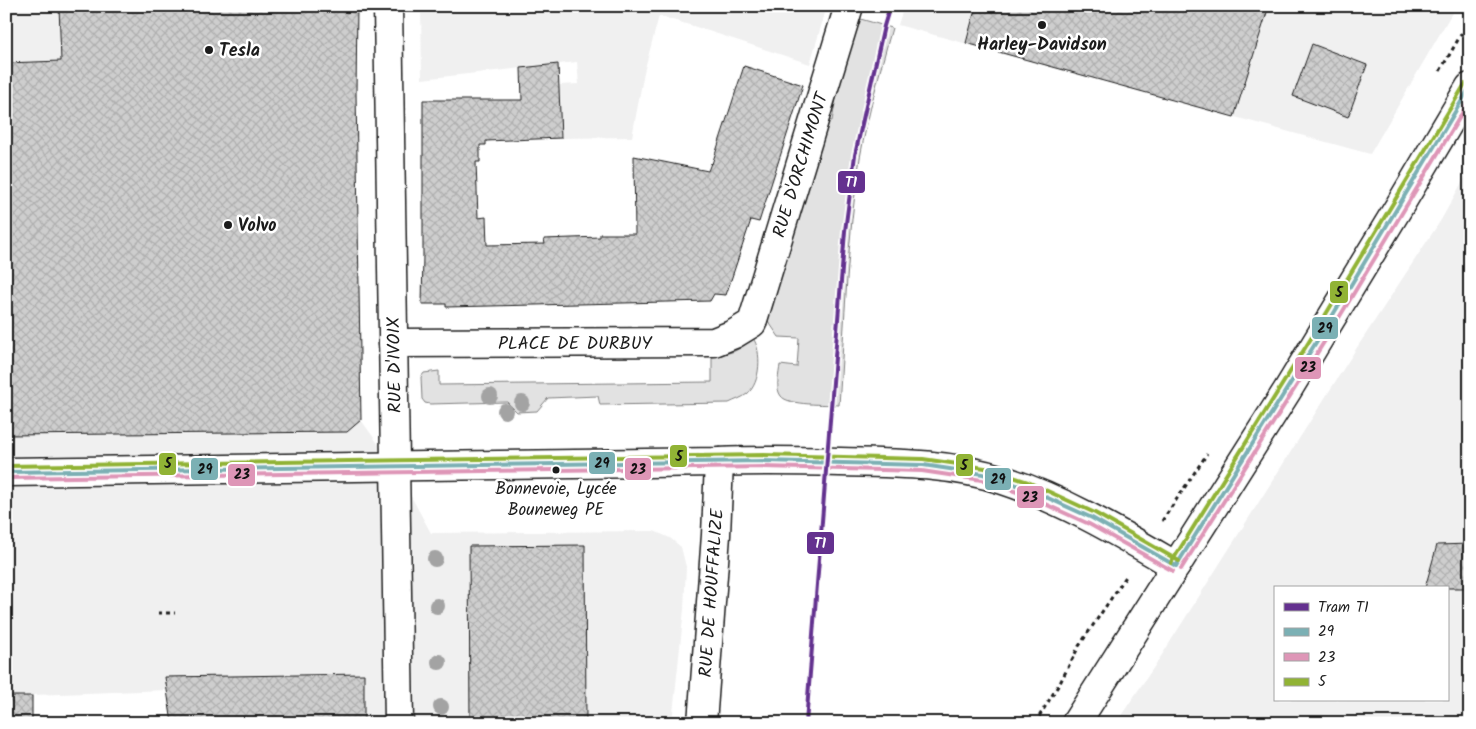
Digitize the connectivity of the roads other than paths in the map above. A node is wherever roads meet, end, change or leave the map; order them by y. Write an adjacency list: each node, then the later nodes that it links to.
1 (388, 6): 5 (main road, RUE D'IVOIX)
2 (849, 6): 4 (main road, RUE D'ORCHIMONT)
3 (1470, 87): 9 (main road)
4 (752, 323): 5 (main road, PLACE DE DURBUY)
5 (393, 344): 7 (main road, RUE D'IVOIX)
6 (719, 462): 7 (main road); 9 (main road); 11 (main road, RUE DE HOUFFALIZE)
7 (395, 467): 8 (main road); 10 (main road, RUE D'IVOIX)
8 (6, 472)
9 (1176, 566): 12 (main road)
10 (399, 723)
11 (702, 723)
12 (1076, 723)

